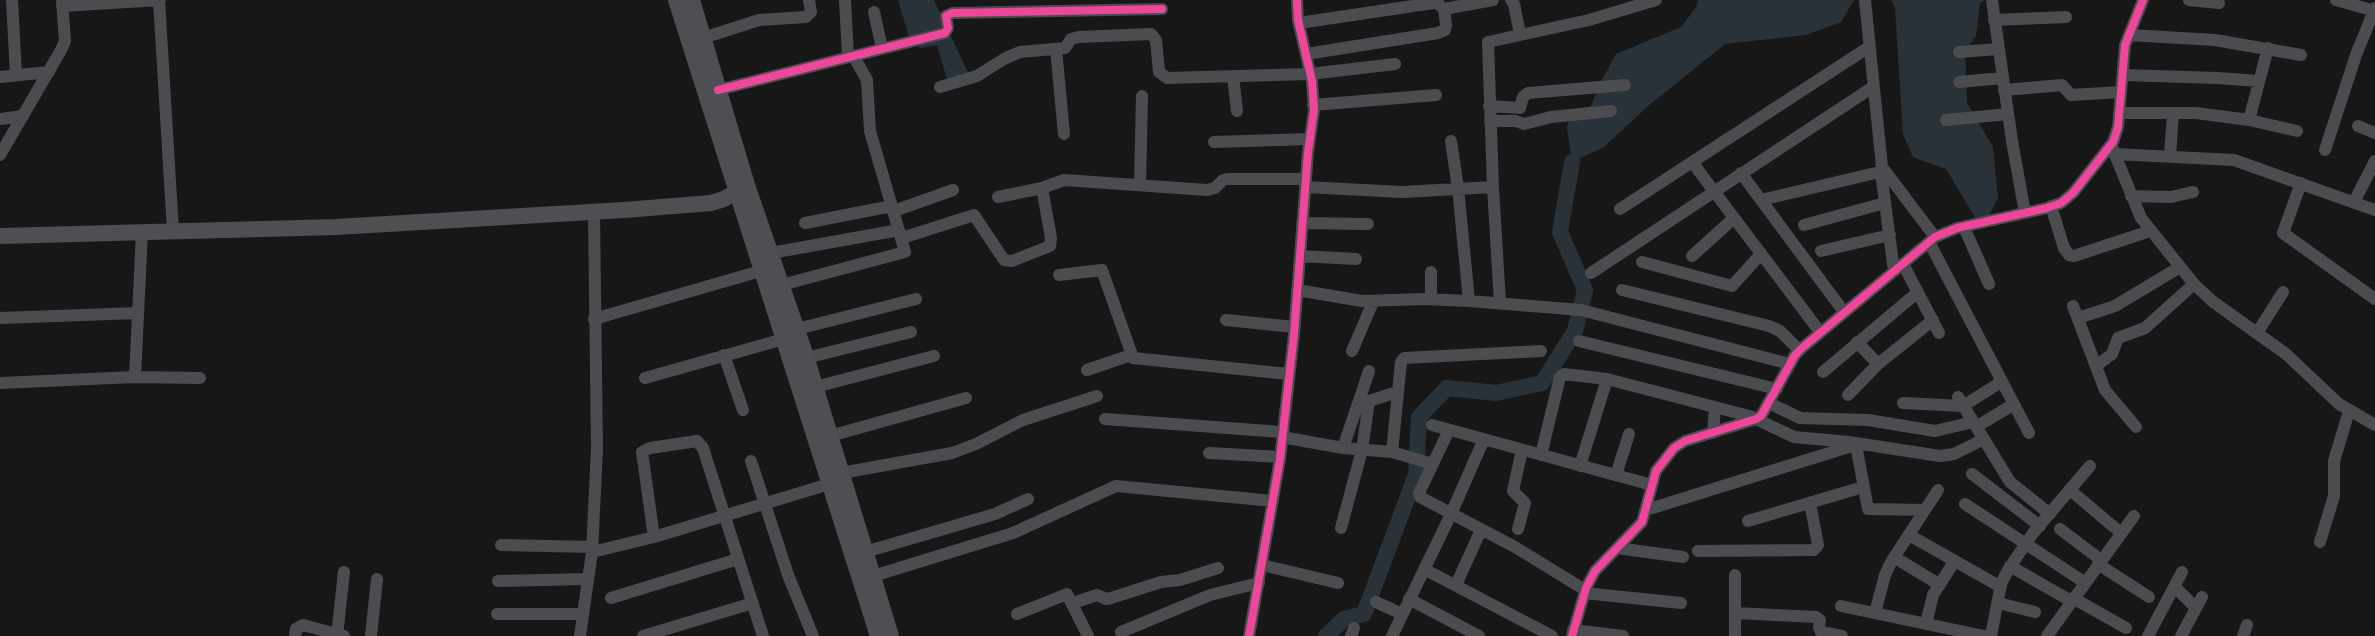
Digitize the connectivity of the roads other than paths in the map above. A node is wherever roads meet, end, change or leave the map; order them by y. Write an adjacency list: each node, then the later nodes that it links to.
1 (12, 0): 41 (street)
2 (160, 0): 17 (street); 109 (street)
3 (676, 0): 86 (main road)
4 (692, 0): 28 (main road)
5 (809, 0): 28 (street)
6 (845, 0): 36 (street)
7 (1298, 0): 25 (street)
8 (1493, 0): 20 (street)
9 (1511, 0): 26 (street)
10 (1656, 0): 26 (street)
11 (1864, 0): 29 (street)
12 (1992, 0): 24 (street)
13 (2143, 0): 27 (street)
14 (2189, 0): 16 (street)
15 (2336, 0): 21 (street)
16 (2218, 2)
17 (62, 3): 39 (street)
18 (1005, 6): 19 (street); 30 (street)
19 (1162, 9)
20 (1444, 9): 25 (street); 35 (street)
21 (2375, 10): 75 (street)
22 (874, 12): 30 (street)
23 (2066, 17): 24 (street)
24 (1994, 20): 33 (street)
25 (1299, 23): 35 (street)
26 (1520, 34): 56 (street)
27 (2130, 35): 31 (street); 42 (street)
28 (703, 38): 51 (main road)
29 (1869, 47): 49 (street); 79 (street)
30 (882, 48): 36 (street)
31 (2268, 48): 37 (street); 45 (street)
32 (1056, 49): 43 (street); 50 (street); 70 (street)
33 (1998, 49): 34 (street); 47 (street)
34 (1959, 52)
35 (1306, 54): 40 (street)
36 (851, 55): 51 (street); 99 (street)
37 (2301, 55)
38 (1395, 64): 40 (street)
39 (49, 72): 41 (street); 62 (street)
40 (1310, 74): 43 (street); 55 (street)
41 (16, 75): 44 (street)
42 (2123, 75): 45 (street); 52 (street)
43 (1233, 76): 57 (street)
44 (0, 77)
45 (2259, 81): 65 (street)
46 (1959, 82): 47 (street)
47 (2003, 84): 52 (street); 61 (street)
48 (1625, 85): 56 (street)
49 (1873, 87): 80 (street); 81 (street)
50 (940, 88)
51 (718, 90): 86 (main road)
52 (2121, 92): 59 (street)
53 (1436, 95): 55 (street)
54 (1142, 96): 84 (street)
55 (1313, 105): 71 (street)
56 (1489, 106): 66 (street)
57 (1237, 111)
58 (1610, 111): 66 (street)
59 (2119, 113): 60 (street); 74 (street)
60 (2173, 113): 65 (street); 77 (street)
61 (2008, 114): 64 (street); 102 (street)
62 (23, 116): 63 (street); 76 (street)
63 (0, 119)
64 (1946, 120)
65 (2249, 120): 68 (street)
66 (1490, 121): 85 (street)
67 (2358, 126): 69 (street)
68 (2297, 131)
69 (2375, 133)
70 (1064, 134)
71 (1310, 139): 73 (street); 82 (street)
72 (1451, 141): 88 (street)
73 (1214, 142)
74 (2112, 149): 77 (street); 92 (street); 97 (street)
75 (2325, 150)
76 (0, 155)
77 (2170, 156): 83 (street)
78 (2375, 161): 95 (street)
79 (1692, 162): 90 (street); 100 (street)
80 (1883, 172): 94 (street); 96 (street); 115 (street)
81 (1741, 173): 90 (street); 94 (street)
82 (1305, 183): 84 (street); 88 (street); 105 (street)
83 (2301, 183): 95 (street); 136 (street)
84 (1140, 185): 87 (street)
85 (1493, 187): 88 (street); 140 (street)
86 (741, 188): 101 (main road); 122 (main road)
87 (1042, 188): 93 (street); 112 (street)
88 (1458, 188): 138 (street)
89 (953, 190): 99 (street)
90 (1714, 191): 103 (street); 126 (street)
91 (2194, 192): 92 (street)
92 (2131, 196): 110 (street)
93 (998, 197)
94 (1761, 200): 142 (street)
95 (2354, 202): 98 (street)
96 (1885, 203): 107 (street); 113 (street)
97 (2051, 206): 102 (street); 110 (street)
98 (2374, 208)
99 (893, 209): 104 (street); 112 (street)
100 (1620, 209)
101 (594, 212): 109 (main road); 146 (street)
102 (2025, 213): 108 (street)
103 (1734, 218): 117 (street); 119 (street)
104 (805, 222)
105 (1302, 223): 106 (street); 118 (street)
106 (1368, 224)
107 (1804, 225)
108 (1964, 226): 115 (street); 128 (street)
109 (173, 231): 111 (main road)
110 (2150, 231): 124 (street)
111 (142, 232): 114 (main road); 143 (street)
112 (901, 234): 122 (street); 130 (street)
113 (1890, 235): 116 (street); 123 (street)
114 (0, 236)
115 (1932, 240): 123 (street); 175 (street)
116 (1821, 251)
117 (1761, 254): 121 (street); 151 (street)
118 (1300, 256): 120 (street); 131 (street)
119 (1692, 256)
120 (1356, 259)
121 (1642, 262)
122 (769, 264): 130 (main road); 146 (street)
123 (1899, 267): 133 (street); 142 (street)
124 (2180, 267): 129 (street); 145 (street)
125 (1431, 272): 137 (street)
126 (1591, 273)
127 (1059, 275): 160 (street)
128 (1989, 284)
129 (2194, 284): 153 (street); 166 (street)
130 (774, 287): 154 (main road)
131 (1297, 290): 139 (street); 149 (street)
132 (1622, 290): 157 (street)
133 (1918, 292): 148 (street); 156 (street)
134 (2283, 292): 153 (street)
135 (916, 299): 154 (street)
136 (2375, 299)
137 (1431, 300): 138 (street); 139 (street)
138 (1469, 301): 140 (street)
139 (1374, 302): 158 (street)
140 (1500, 303): 164 (street)
141 (2073, 306): 145 (street)
142 (1844, 312): 151 (street)
143 (138, 313): 144 (street); 171 (street)
144 (0, 318)
145 (2078, 318): 166 (street)
146 (594, 319): 247 (street)
147 (1226, 320): 149 (street)
148 (1933, 320): 152 (street); 165 (street)
149 (1294, 327): 170 (street)
150 (911, 332): 163 (street)
151 (1820, 332): 157 (street)
152 (1939, 333)
153 (2257, 333): 189 (street)
154 (793, 334): 161 (street); 163 (main road); 218 (main road)
155 (1579, 341): 178 (street)
156 (1857, 342): 165 (street); 169 (street)
157 (1799, 350): 164 (street)
158 (1352, 351)
159 (1541, 351): 179 (street)
160 (1130, 354): 167 (street); 170 (street)
161 (724, 356): 173 (street); 188 (street)
162 (934, 356): 177 (street)
163 (806, 358): 177 (main road)
164 (1790, 364): 178 (street)
165 (1878, 364): 180 (street)
166 (2096, 366): 195 (street)
167 (1087, 370)
168 (1369, 370): 205 (street)
169 (1823, 372)
170 (1288, 374): 198 (street)
171 (135, 378): 172 (street); 176 (street)
172 (200, 378)
173 (645, 378)
174 (1607, 379): 187 (street); 210 (street); 214 (street)
175 (2001, 382): 183 (street); 186 (street)
176 (0, 383)
177 (815, 387): 201 (main road)
178 (1776, 389): 184 (street)
179 (1398, 392): 206 (street); 208 (street)
180 (1848, 395)
181 (1097, 396): 218 (street)
182 (966, 398): 201 (street)
183 (1960, 401): 185 (street); 192 (street)
184 (1769, 402): 191 (street); 192 (street)
185 (1903, 404)
186 (2014, 404): 192 (street); 200 (street)
187 (1715, 407): 191 (street); 197 (street)
188 (743, 410)
189 (2349, 411): 194 (street); 243 (street)
190 (1105, 419): 198 (street)
191 (1757, 419): 197 (street); 204 (street)
192 (1974, 424): 202 (street)
193 (1432, 425): 196 (street)
194 (2375, 425)
195 (2136, 427)
196 (1448, 430): 203 (street); 213 (street)
197 (1713, 433): 219 (street)
198 (1282, 434): 205 (street); 211 (street)
199 (1629, 434): 217 (street)
200 (2029, 434)
201 (830, 436): 218 (main road)
202 (1984, 439): 204 (street); 231 (street)
203 (1484, 440): 207 (street); 230 (street)
204 (1858, 444): 220 (street); 228 (street)
205 (1343, 448): 206 (street)
206 (1362, 450): 208 (street); 236 (street)
207 (1522, 450): 210 (street); 237 (street)
208 (1392, 452): 213 (street)
209 (1209, 453): 211 (street)
210 (1541, 455): 214 (street)
211 (1280, 457): 224 (street)
212 (751, 461): 226 (street)
213 (1433, 464): 230 (street)
214 (1580, 466): 217 (street)
215 (2090, 466): 222 (street)
216 (1972, 474): 235 (street)
217 (1616, 476): 219 (street)
218 (838, 479): 226 (street); 249 (main road); 304 (main road)
219 (1652, 485): 228 (street)
220 (1863, 487): 225 (street); 229 (street)
221 (1938, 490): 229 (street)
222 (2070, 490): 231 (street); 240 (street)
223 (1028, 499): 249 (street)
224 (1273, 501): 255 (street); 262 (street)
225 (1810, 503): 234 (street); 248 (street)
226 (764, 504): 232 (street); 303 (street)
227 (1965, 504): 244 (street)
228 (1646, 510): 246 (street)
229 (1925, 510): 241 (street)
230 (1451, 514): 239 (street); 258 (street)
231 (2050, 514): 235 (street)
232 (724, 516): 242 (street); 242 (street); 252 (street)
233 (2134, 516): 240 (street)
234 (1748, 521)
235 (2040, 526): 244 (street)
236 (1341, 528)
237 (1518, 529)
238 (2060, 529): 254 (street)
239 (1481, 530): 270 (street); 273 (street)
240 (2121, 533): 254 (street)
241 (1909, 535): 251 (street); 253 (street)
242 (654, 538): 247 (street)
243 (2320, 542)
244 (2026, 544): 256 (street); 266 (street)
245 (501, 545): 247 (street)
246 (1617, 548): 250 (street); 273 (street)
247 (592, 549): 264 (street)
248 (1698, 551)
249 (866, 552): 262 (main road)
250 (1683, 557)
251 (1894, 557): 269 (street); 286 (street)
252 (738, 559): 275 (street); 279 (street)
253 (1954, 562): 269 (street); 272 (street)
254 (2100, 562): 266 (street); 274 (street)
255 (1262, 565): 267 (street); 268 (street)
256 (2010, 566): 272 (street); 277 (street)
257 (1218, 568): 282 (street)
258 (1424, 569): 270 (street); 276 (street)
259 (344, 572): 297 (street)
260 (2182, 572): 271 (street)
261 (1735, 575): 285 (street)
262 (873, 576): 305 (main road)
263 (377, 579): 299 (street)
264 (588, 579): 265 (street); 288 (street)
265 (498, 581)
266 (2084, 582): 277 (street)
267 (1259, 583): 293 (street); 307 (street)
268 (1338, 583)
269 (1940, 585): 291 (street)
270 (1456, 586): 309 (street)
271 (2175, 586): 316 (street); 317 (street)
272 (2001, 587): 281 (street)
273 (1585, 591): 280 (street); 294 (street)
274 (2148, 597)
275 (611, 598)
276 (1409, 599): 290 (street); 296 (street)
277 (2072, 599): 292 (street); 315 (street)
278 (1376, 602): 290 (street)
279 (753, 603): 301 (street); 302 (street)
280 (1681, 603)
281 (1998, 603): 284 (street); 314 (street)
282 (1073, 604): 289 (street); 306 (street)
283 (1841, 606): 286 (street)
284 (2035, 612)
285 (1735, 613): 295 (street); 311 (street)
286 (1876, 613): 291 (street)
287 (497, 614): 288 (street)
288 (583, 614): 300 (street)
289 (1017, 614)
290 (1402, 614): 308 (street)
291 (1926, 624): 313 (street)
292 (2126, 628)
293 (1120, 632)
294 (1573, 633): 310 (street)
295 (1819, 633): 312 (street)
296 (1472, 634)
297 (339, 635): 298 (street)
298 (295, 636)
299 (371, 636)
300 (580, 636)
301 (644, 636)
302 (763, 636)
303 (813, 636)
304 (878, 636)
305 (891, 636)
306 (1088, 636)
307 (1249, 636)
308 (1392, 636)
309 (1552, 636)
310 (1623, 636)
311 (1735, 636)
312 (1842, 636)
313 (1984, 636)
314 (1991, 636)
315 (2046, 636)
316 (2148, 636)
317 (2181, 636)

